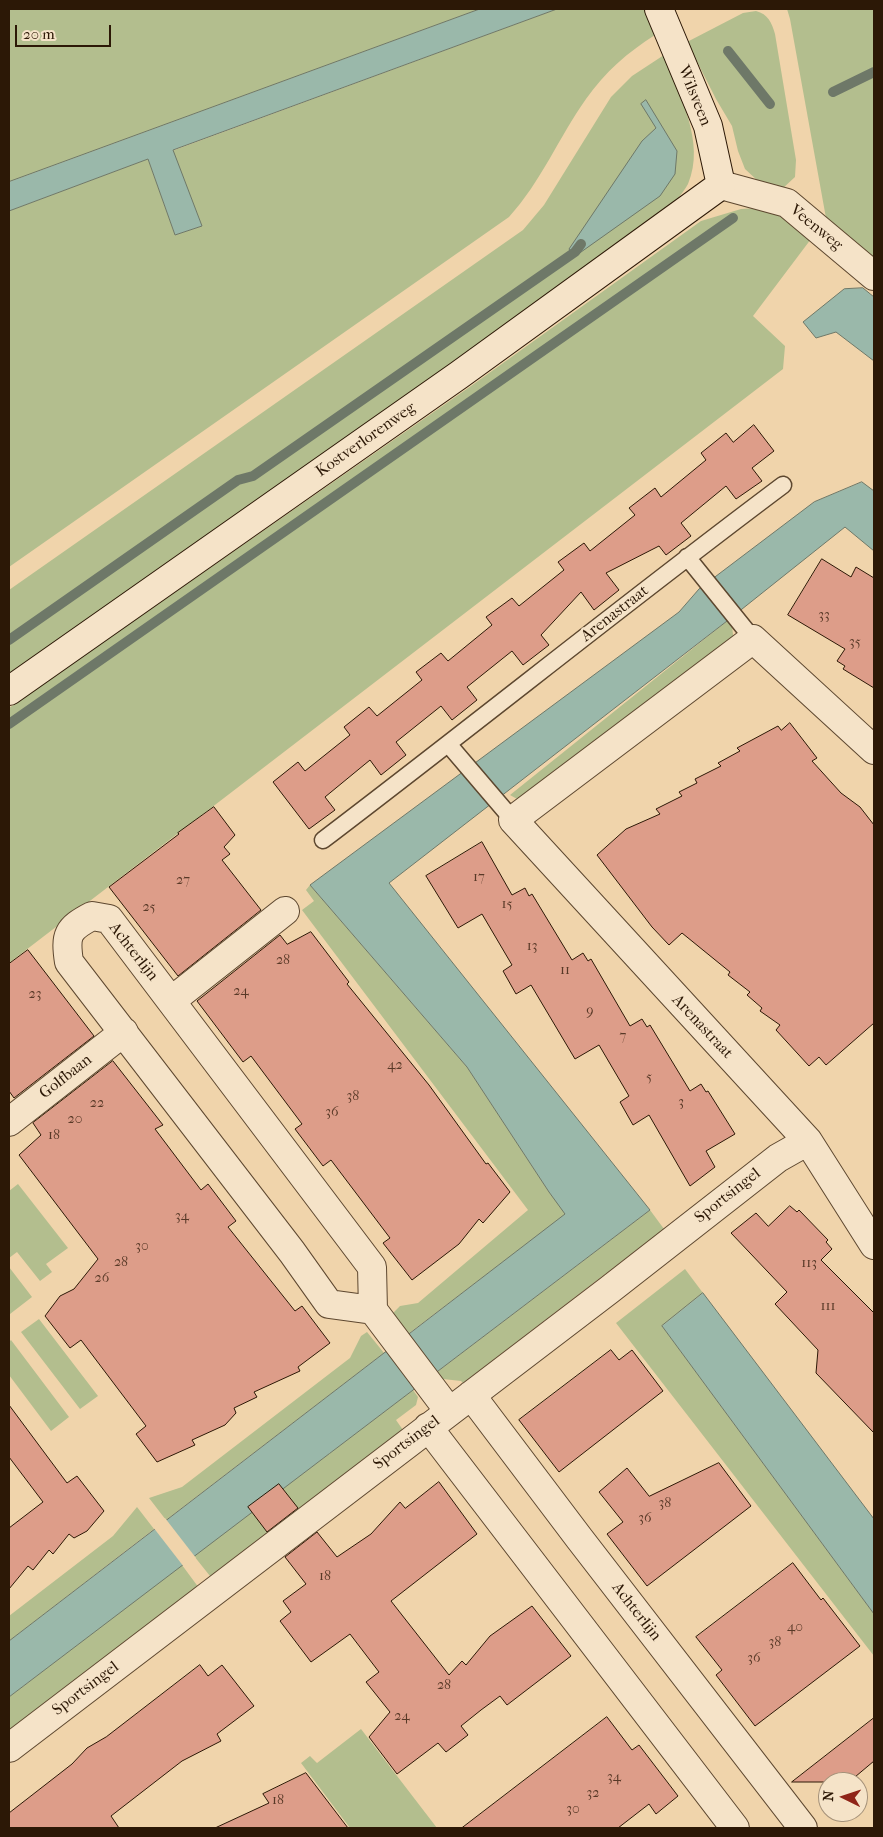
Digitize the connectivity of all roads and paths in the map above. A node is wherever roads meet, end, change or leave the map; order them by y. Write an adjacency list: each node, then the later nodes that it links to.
1 (659, 9): 2 (street, Wilsveen)
2 (721, 185): 3 (street, Veenweg); 7 (street, Kostverlorenweg)
3 (874, 276)
4 (783, 485): 5 (lane, Arenastraat)
5 (687, 557): 6 (lane); 8 (lane, Arenastraat)
6 (753, 639): 9 (street); 10 (street)
7 (9, 691)
8 (449, 745): 10 (lane, Arenastraat); 11 (lane, Arenastraat)
9 (874, 750)
10 (513, 820): 16 (street, Arenastraat)
11 (323, 840)
12 (285, 911): 13 (street)
13 (171, 1000): 14 (street, Achterlijn); 18 (street, Achterlijn)
14 (124, 1032): 15 (street, Golfbaan); 18 (street, Achterlijn)
15 (9, 1122)
16 (808, 1141): 17 (street, Arenastraat); 19 (street, Sportsingel)
17 (874, 1245)
18 (378, 1316): 20 (street)
19 (470, 1395): 20 (street, Sportsingel); 23 (street, Achterlijn)
20 (439, 1412): 21 (street, Sportsingel); 22 (street)
21 (9, 1748)
22 (735, 1828)
23 (804, 1828)

